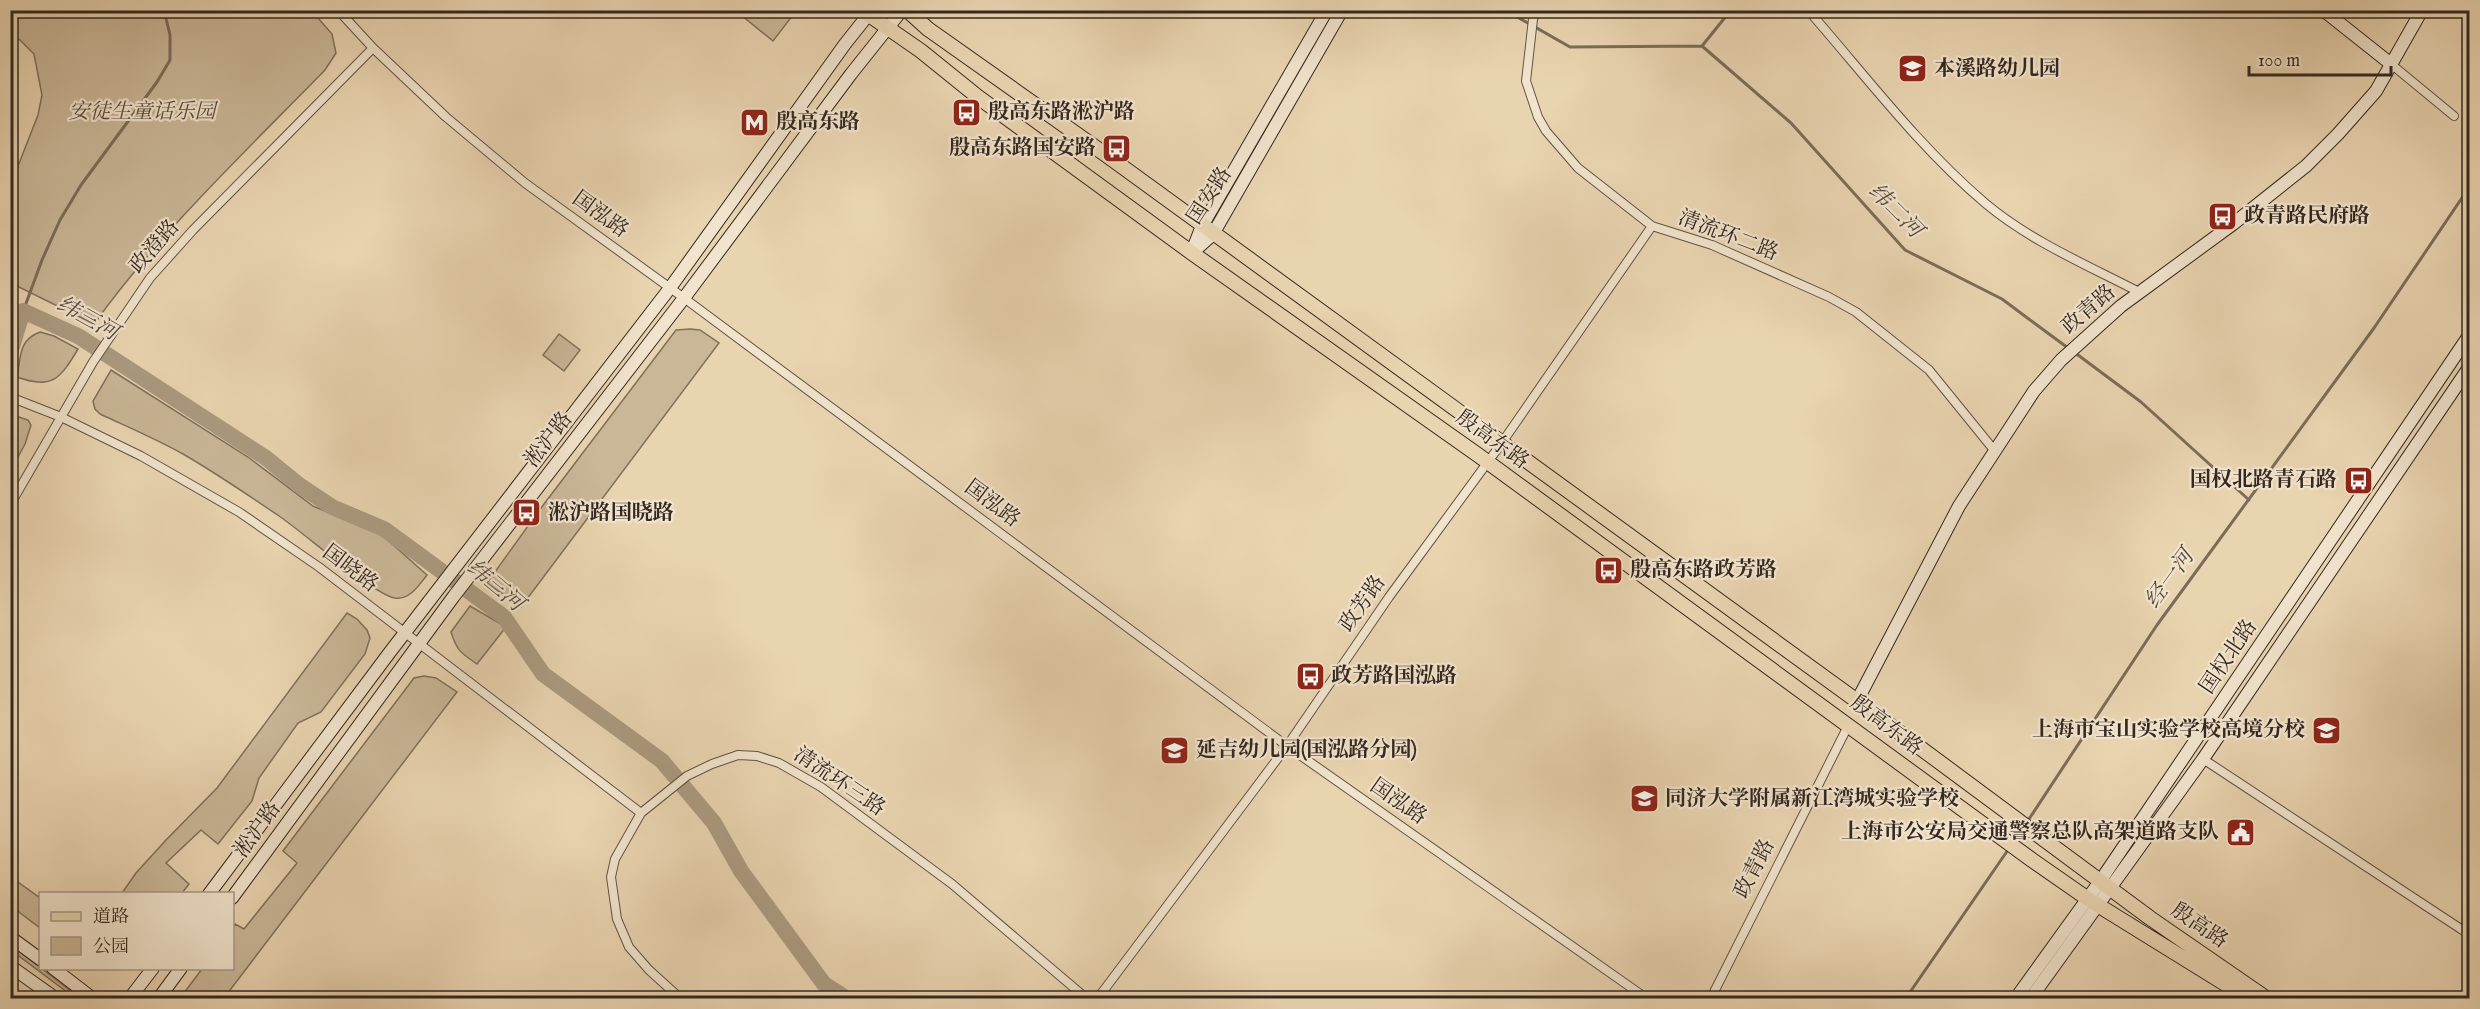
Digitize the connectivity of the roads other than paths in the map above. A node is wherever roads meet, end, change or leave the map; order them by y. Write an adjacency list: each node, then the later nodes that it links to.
1 (338, 10): 11 (street, 国泓路)
2 (904, 10): 10 (main road, 淞沪路); 15 (main road, 殷高东路)
3 (1327, 10): 15 (main road, 国安路)
4 (1342, 10): 15 (main road, 国安路)
5 (1808, 10): 18 (street)
6 (2323, 10): 12 (main road)
7 (2422, 10): 12 (main road, 政青路)
8 (868, 12): 10 (main road, 殷高东路); 17 (main road, 淞沪路)
9 (1535, 15): 14 (street, 清流环二路)
10 (888, 29): 16 (main road, 殷高东路); 19 (main road, 淞沪路)
11 (373, 48): 17 (street, 国泓路); 23 (street, 政澄路)
12 (2391, 64): 13 (street); 18 (main road, 政青路)
13 (2454, 116)
14 (1652, 226): 24 (street, 政芳路); 25 (street, 清流环二路)
15 (1207, 230): 16 (main road, 国安路); 24 (main road, 殷高东路)
16 (1192, 253): 26 (main road, 殷高东路)
17 (670, 288): 19 (street, 国泓路); 28 (main road, 淞沪路)
18 (2139, 292): 25 (main road, 政青路)
19 (684, 298): 29 (main road, 淞沪路); 32 (street, 国泓路)
20 (2469, 334): 35 (main road, 国权北路)
21 (2469, 366): 33 (main road, 国权北路)
22 (10, 397): 23 (street, 国晓路)
23 (61, 417): 27 (street, 政澄路); 28 (street, 国晓路)
24 (1501, 444): 26 (street, 政芳路); 30 (main road, 殷高东路)
25 (1994, 450): 30 (main road, 政青路)
26 (1488, 462): 31 (main road, 殷高东路); 32 (street, 政芳路)
27 (10, 505)
28 (404, 633): 29 (street, 国晓路); 36 (main road, 淞沪路)
29 (419, 643): 34 (street, 国晓路); 37 (main road, 淞沪路)
30 (1857, 701): 35 (main road, 殷高东路)
31 (1849, 724): 38 (main road, 殷高东路); 55 (street, 政青路)
32 (1287, 746): 53 (street, 政芳路); 54 (street, 国泓路)
33 (2203, 759): 35 (main road, 国权北路); 39 (street)
34 (641, 813): 46 (street, 清流环三路); 52 (street, 清流环三路)
35 (2105, 884): 38 (main road, 国权北路); 59 (main road, 殷高路)
36 (210, 892)
37 (234, 894)
38 (2092, 902): 56 (main road, 国权北路); 57 (main road, 国权北路); 58 (main road, 殷高路)
39 (2469, 935)
40 (10, 937): 41 (main road)
41 (39, 958)
42 (10, 966): 47 (main road)
43 (54, 970): 48 (main road)
44 (152, 970): 49 (main road)
45 (179, 970): 50 (main road)
46 (669, 995): 51 (street, 清流环三路)
47 (55, 999)
48 (92, 999)
49 (130, 999)
50 (159, 999)
51 (680, 999)
52 (1086, 999)
53 (1098, 999)
54 (1646, 999)
55 (1711, 999)
56 (2016, 999)
57 (2031, 999)
58 (2248, 999)
59 (2266, 999)

